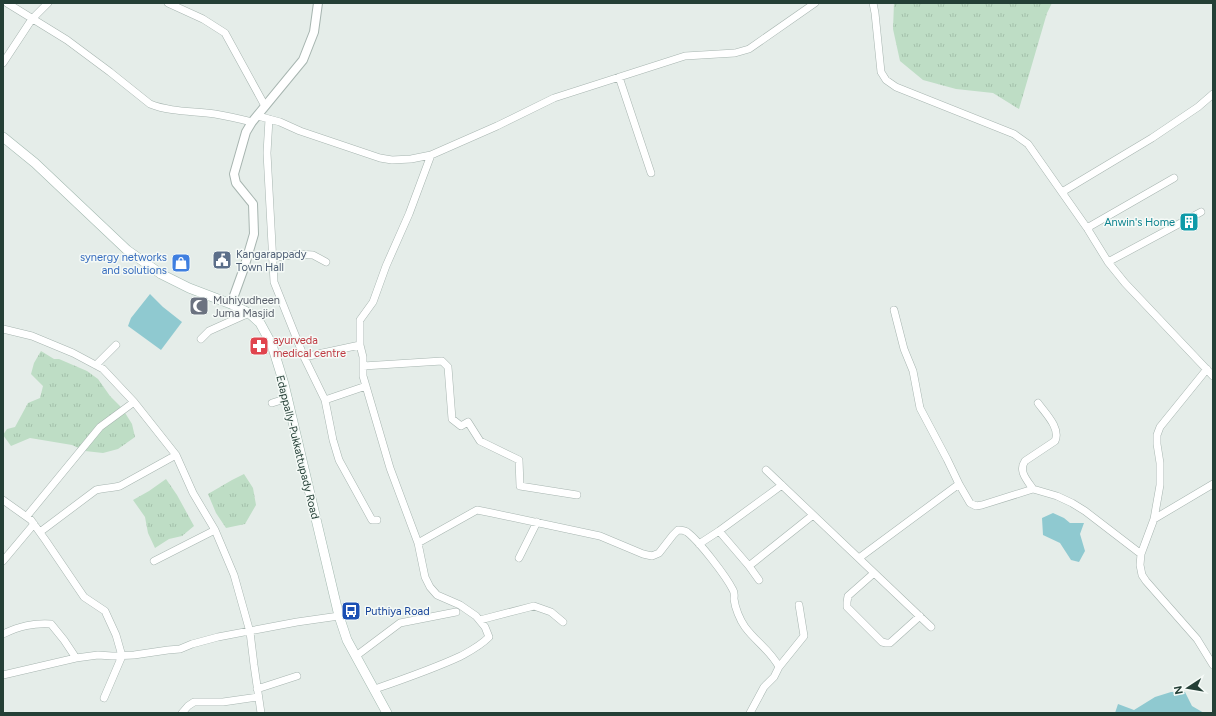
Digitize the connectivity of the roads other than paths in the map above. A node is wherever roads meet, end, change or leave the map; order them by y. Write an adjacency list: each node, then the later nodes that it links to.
1 (7, 3): 7 (street)
2 (48, 3): 7 (street)
3 (168, 3): 11 (street)
4 (318, 3): 11 (street)
5 (815, 3): 9 (street)
6 (873, 3): 18 (street)
7 (32, 19): 8 (street); 13 (street)
8 (3, 63)
9 (619, 77): 15 (street); 16 (street)
10 (1213, 94): 18 (street)
11 (266, 106): 13 (street)
12 (269, 118): 13 (street); 15 (street); 21 (street)
13 (255, 119): 24 (street)
14 (3, 137): 24 (main road, Edappally-Pukkattupady Road)
15 (431, 155): 30 (street)
16 (651, 173)
17 (1174, 178): 20 (street)
18 (1062, 192): 20 (street)
19 (1201, 212): 23 (street)
20 (1087, 228): 23 (street)
21 (272, 258): 22 (street); 31 (street)
22 (326, 262)
23 (1108, 262): 34 (street)
24 (231, 304): 26 (main road, Edappally-Pukkattupady Road)
25 (894, 310): 44 (street)
26 (249, 313): 28 (street); 37 (main road, Edappally-Pukkattupady Road)
27 (3, 329): 32 (street)
28 (200, 339)
29 (116, 346): 32 (street)
30 (360, 346): 31 (street); 33 (street)
31 (304, 357): 38 (street)
32 (96, 366): 39 (street)
33 (363, 366): 36 (street); 48 (street)
34 (1207, 369): 35 (street); 52 (street)
35 (1213, 376)
36 (366, 386): 38 (street); 59 (street)
37 (288, 398): 41 (street); 71 (main road, Edappally-Pukkattupady Road)
38 (325, 400): 53 (street)
39 (134, 402): 42 (street); 51 (street)
40 (1038, 402): 47 (street)
41 (272, 403)
42 (176, 456): 56 (street); 58 (street)
43 (766, 470): 46 (street)
44 (959, 484): 47 (street); 63 (street)
45 (1213, 484): 52 (street)
46 (782, 485): 50 (street); 57 (street)
47 (1032, 489): 61 (street)
48 (577, 495)
49 (3, 500): 51 (street)
50 (813, 515): 63 (street); 66 (street)
51 (27, 516): 55 (street)
52 (1154, 519): 61 (street)
53 (377, 520)
54 (537, 522): 59 (street); 60 (street); 62 (street)
55 (34, 524): 58 (street); 64 (street)
56 (215, 530): 65 (street); 76 (street)
57 (719, 531): 60 (street); 66 (street)
58 (40, 532): 78 (street)
59 (418, 543): 73 (street)
60 (699, 544): 82 (street)
61 (1141, 554): 81 (street)
62 (519, 558)
63 (859, 558): 67 (street)
64 (3, 561)
65 (154, 561)
66 (749, 566): 68 (street)
67 (874, 573): 72 (street); 72 (street)
68 (759, 580)
69 (799, 604): 82 (street)
70 (456, 612): 79 (street)
71 (339, 616): 76 (street); 79 (main road, Edappally-Pukkattupady Road)
72 (920, 616): 75 (street)
73 (480, 620): 74 (street); 85 (street)
74 (563, 622)
75 (931, 627)
76 (250, 632): 78 (street); 86 (street)
77 (3, 634): 80 (street)
78 (122, 656): 80 (street); 87 (street)
79 (356, 656): 85 (main road, Edappally-Pukkattupady Road)
80 (76, 658): 83 (street)
81 (1213, 665)
82 (779, 667): 91 (street)
83 (3, 676)
84 (297, 676): 86 (street)
85 (375, 689): 90 (main road, Edappally-Pukkattupady Road)
86 (258, 693): 88 (street); 89 (street)
87 (104, 698)
88 (182, 713)
89 (261, 713)
90 (388, 713)
91 (750, 713)

